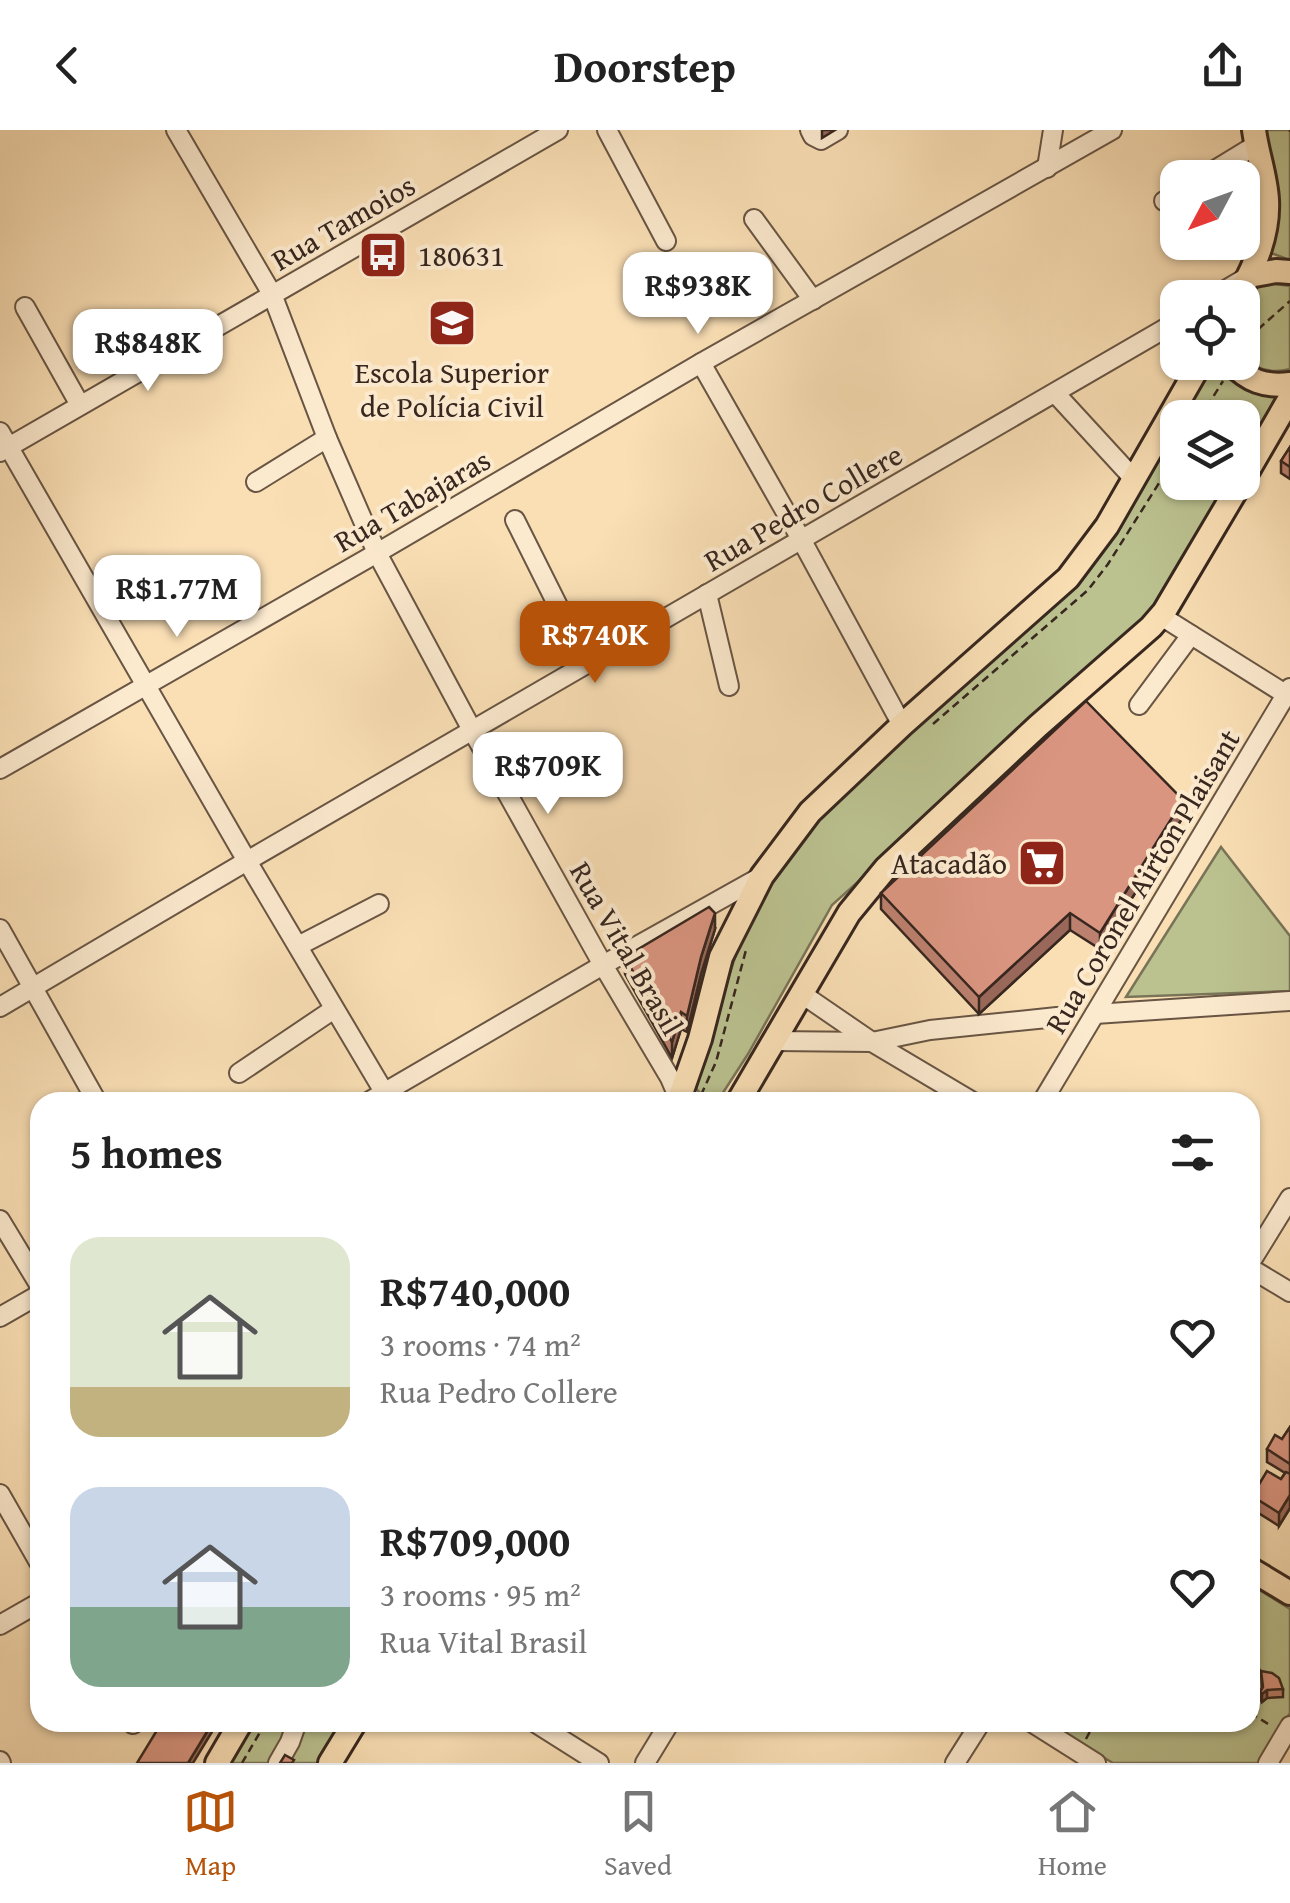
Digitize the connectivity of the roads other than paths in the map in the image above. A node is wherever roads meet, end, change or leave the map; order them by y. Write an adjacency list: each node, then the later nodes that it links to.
1 (176, 130): 17 (street, Rua Vital Brasil)
2 (558, 130): 17 (street, Rua Tamoios)
3 (607, 130): 12 (street)
4 (810, 130): 5 (street)
5 (838, 130)
6 (1054, 130): 10 (street)
7 (1112, 130): 10 (street, Rua Tabajaras)
8 (1255, 137): 9 (street); 14 (main road)
9 (1225, 160)
10 (1047, 168): 18 (street, Rua Tabajaras)
11 (754, 219): 18 (street)
12 (666, 241)
13 (1290, 272): 14 (main road)
14 (1249, 276): 15 (street); 16 (main road)
15 (1242, 280)
16 (1247, 280)
17 (272, 294): 27 (street, Rua Tamoios); 28 (street, Rua Vital Brasil)
18 (814, 300): 21 (street, Rua Tabajaras)
19 (26, 307): 27 (street)
20 (1160, 332): 25 (street, Rua Pedro Collere)
21 (701, 363): 35 (street); 36 (street, Rua Tabajaras)
22 (1191, 380): 31 (main road)
23 (1250, 380): 24 (main road)
24 (1290, 384)
25 (1056, 393): 31 (street); 35 (street, Rua Pedro Collere)
26 (1290, 398): 30 (main road)
27 (80, 406): 29 (street, Rua Tamoios)
28 (327, 438): 32 (street); 36 (street, Rua Vital Brasil)
29 (3, 444): 41 (street)
30 (1260, 450)
31 (1134, 479): 45 (main road)
32 (256, 482)
33 (1231, 500): 38 (main road)
34 (515, 520): 40 (street)
35 (801, 538): 37 (street, Rua Pedro Collere); 45 (street)
36 (377, 553): 41 (street, Rua Tabajaras); 46 (street, Rua Vital Brasil)
37 (706, 594): 40 (street, Rua Pedro Collere); 42 (street)
38 (1161, 616): 39 (street); 55 (main road)
39 (1192, 635): 43 (street); 44 (street)
40 (586, 664): 46 (street, Rua Pedro Collere)
41 (146, 685): 47 (street, Rua Tabajaras); 48 (street)
42 (729, 686)
43 (1289, 693): 59 (street, Rua Coronel Airton Plaisant)
44 (1139, 705)
45 (902, 725): 49 (main road)
46 (472, 730): 48 (street, Rua Pedro Collere); 53 (street, Rua Vital Brasil)
47 (0, 769)
48 (247, 861): 52 (street); 54 (street, Rua Pedro Collere)
49 (762, 876): 53 (street); 68 (main road)
50 (379, 904): 52 (street)
51 (0, 929): 54 (street)
52 (298, 946): 58 (street)
53 (603, 965): 66 (street); 67 (street, Rua Vital Brasil)
54 (33, 988): 57 (street, Rua Pedro Collere); 64 (street)
55 (802, 994): 61 (main road); 62 (street)
56 (1290, 1001): 59 (street)
57 (0, 1007)
58 (334, 1009): 63 (street); 65 (street)
59 (1095, 1014): 71 (street, Rua Coronel Airton Plaisant)
60 (1057, 1017): 62 (street)
61 (774, 1041): 62 (street); 69 (main road)
62 (872, 1042): 70 (street)
63 (239, 1073)
64 (91, 1092)
65 (377, 1092)
66 (393, 1092)
67 (685, 1092)
68 (690, 1092)
69 (744, 1092)
70 (956, 1092)
71 (1048, 1092)
72 (1290, 1198): 74 (street)
73 (0, 1220): 75 (street)
74 (1260, 1249)
75 (30, 1272)
76 (1260, 1272): 77 (street)
77 (1290, 1292)
78 (30, 1297): 79 (street)
79 (0, 1317)
80 (0, 1494): 81 (street)
81 (30, 1546)
82 (1260, 1575): 83 (main road)
83 (1290, 1593)
84 (30, 1608): 85 (street)
85 (0, 1625)
86 (1288, 1730): 101 (street)
87 (235, 1732): 94 (main road)
88 (294, 1732): 95 (street)
89 (349, 1732): 96 (main road)
90 (550, 1732): 97 (street)
91 (664, 1732): 98 (street)
92 (975, 1732): 99 (street)
93 (1047, 1732): 100 (street)
94 (216, 1763)
95 (278, 1763)
96 (330, 1763)
97 (599, 1763)
98 (645, 1763)
99 (955, 1763)
100 (1096, 1763)
101 (1268, 1763)

